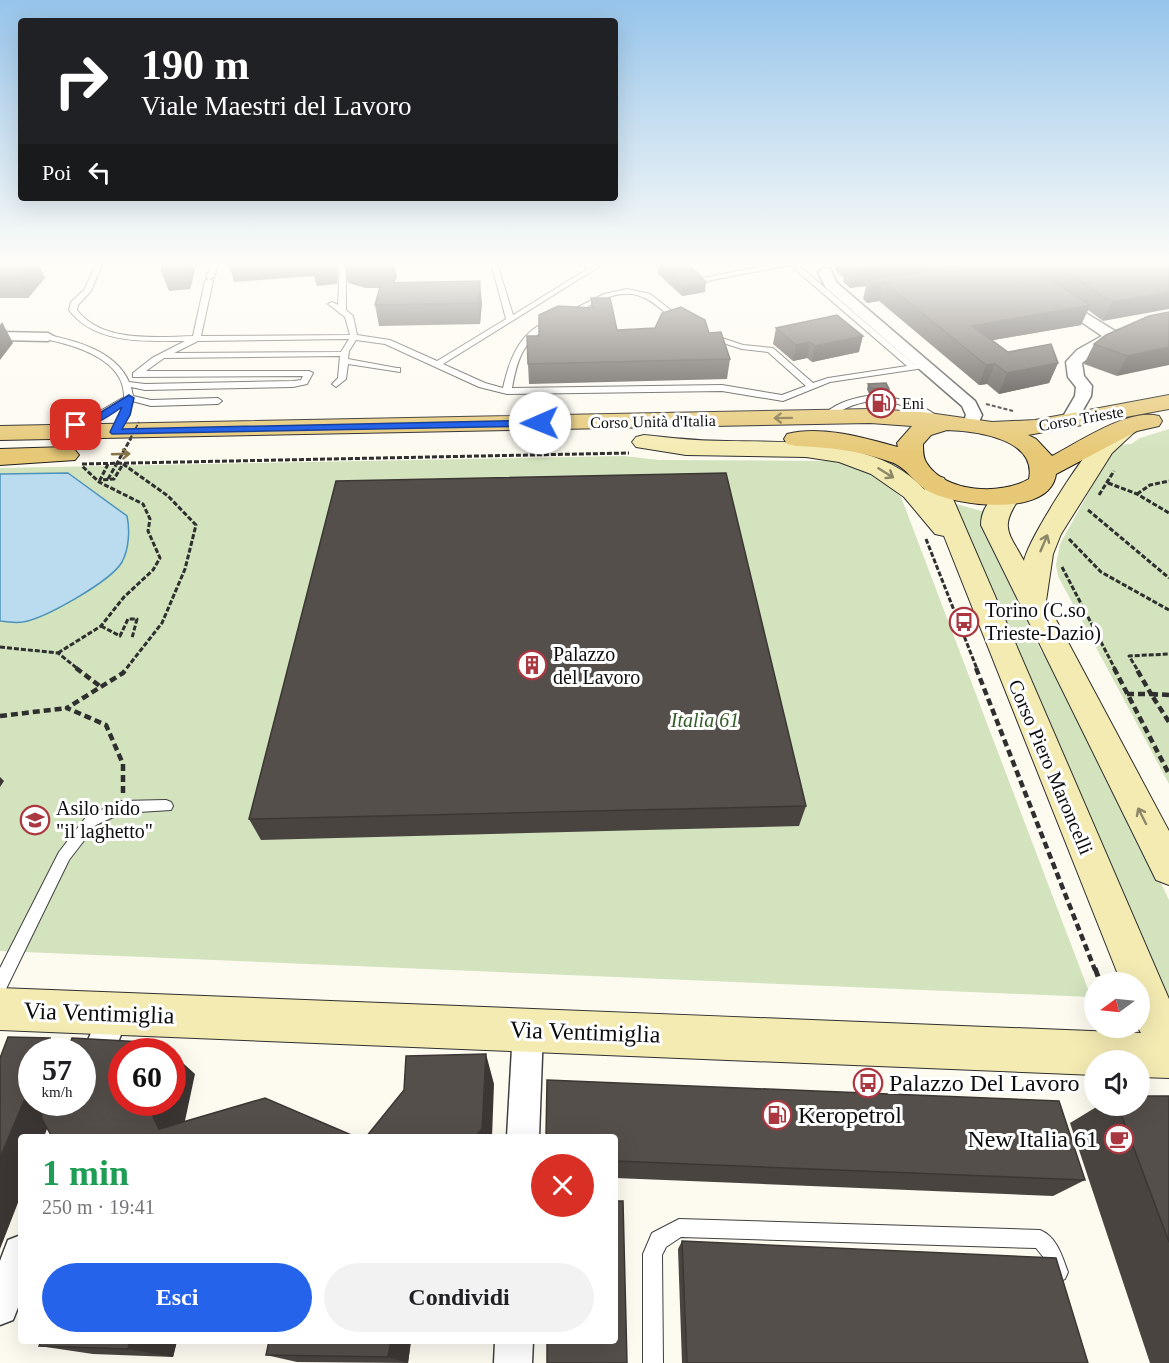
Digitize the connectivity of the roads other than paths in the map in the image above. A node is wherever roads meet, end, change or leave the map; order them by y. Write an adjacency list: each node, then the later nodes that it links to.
1 (100, 327): 15 (lane)
2 (200, 327): 15 (lane)
3 (352, 327): 13 (lane)
4 (497, 327): 18 (lane)
5 (544, 327): 25 (lane)
6 (870, 327): 19 (lane)
7 (876, 327): 19 (street)
8 (1098, 327): 14 (street)
9 (1155, 327): 14 (street)
10 (702, 331): 24 (lane)
11 (0, 336): 12 (street)
12 (48, 336): 22 (lane)
13 (354, 337): 15 (lane); 17 (lane); 18 (lane)
14 (1114, 337): 30 (street)
15 (197, 338): 16 (lane)
16 (163, 356): 17 (lane); 21 (lane)
17 (345, 357): 20 (lane); 23 (lane)
18 (438, 364): 25 (lane)
19 (919, 366): 24 (lane); 32 (street)
20 (397, 370)
21 (138, 374): 22 (lane); 22 (lane)
22 (126, 384): 26 (lane)
23 (336, 384)
24 (813, 387): 25 (lane)
25 (507, 391)
26 (129, 398): 27 (lane); 34 (lane); 35 (lane)
27 (218, 401)
28 (1169, 402): 30 (main road, Corso Trieste)
29 (1169, 416): 33 (main road, Corso Trieste)
30 (1069, 420): 32 (main road, Corso Trieste)
31 (943, 422): 32 (main road, Corso Trieste); 34 (main road, Corso Unità d'Italia, one-way to 34); 38 (main road)
32 (982, 426): 39 (main road)
33 (1129, 426): 39 (main road, Corso Trieste); 43 (main road, one-way to 33)
34 (116, 432): 35 (main road, Corso Unità d'Italia)
35 (11, 433)
36 (636, 447): 37 (main road, Corso Unità d'Italia, one-way to 36); 38 (main road, Corso Unità d'Italia); 42 (main road, one-way to 42)
37 (0, 457)
38 (911, 460): 40 (main road)
39 (1045, 470): 41 (main road)
40 (935, 483): 41 (main road); 42 (main road, Corso Piero Maroncelli)
41 (1006, 499): 43 (main road)
42 (963, 556): 50 (main road, Corso Piero Maroncelli)
43 (1032, 600): 45 (main road, one-way to 43)
44 (166, 806): 46 (lane)
45 (1169, 868)
46 (0, 984)
47 (0, 1009): 48 (main road, Via Ventimiglia)
48 (114, 1014): 49 (main road, Via Ventimiglia); 52 (street)
49 (528, 1030): 51 (main road, Via Ventimiglia); 53 (street)
50 (1169, 1050)
51 (1169, 1056)
52 (96, 1060)
53 (523, 1134)
54 (18, 1261): 56 (street)
55 (1062, 1285): 59 (lane)
56 (0, 1307)
57 (514, 1344): 58 (street)
58 (513, 1363)
59 (653, 1363)

